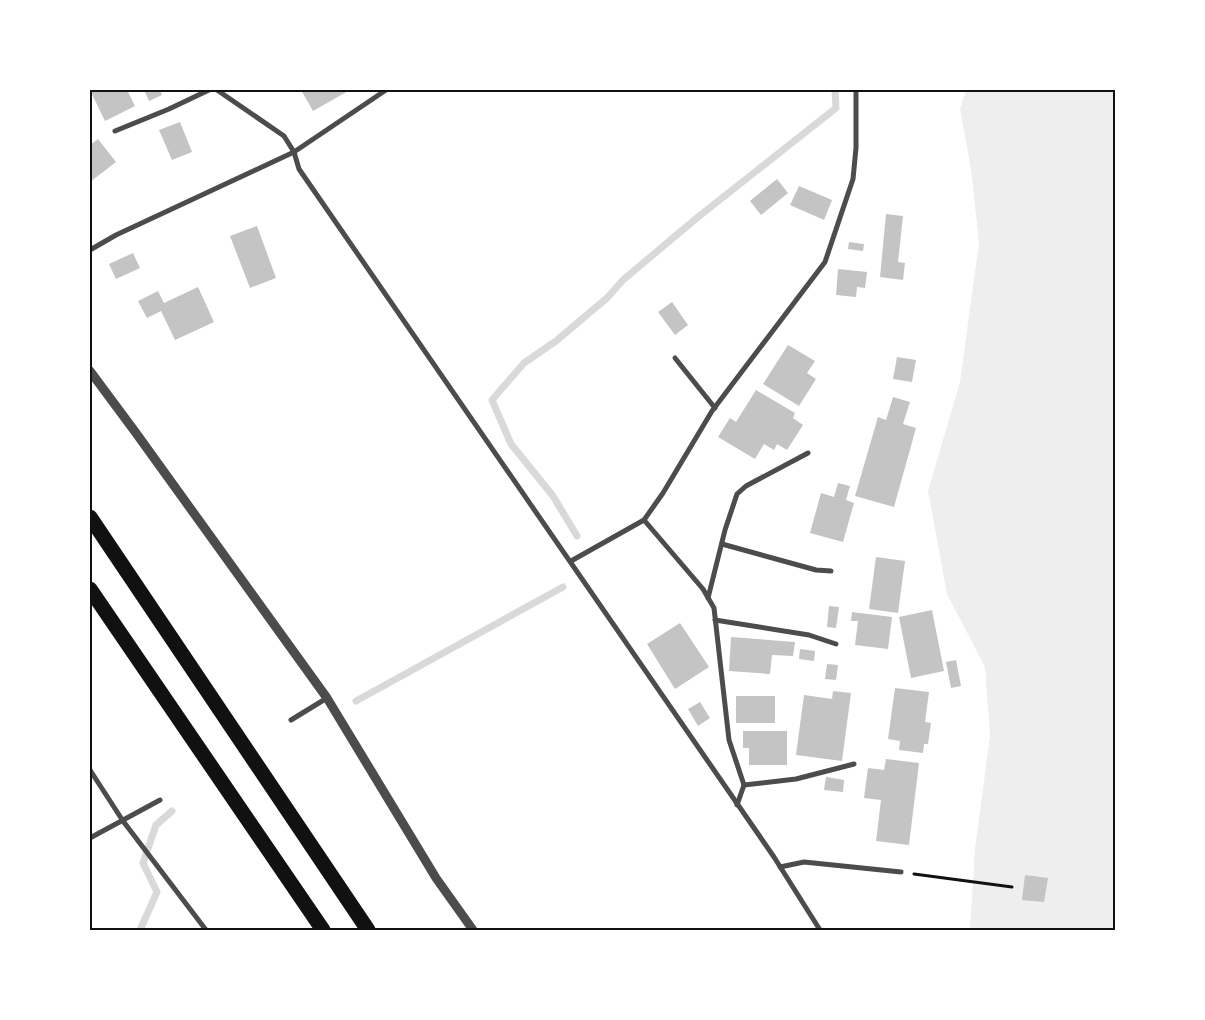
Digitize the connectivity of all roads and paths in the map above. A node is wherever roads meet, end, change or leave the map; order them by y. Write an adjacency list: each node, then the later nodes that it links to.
1 (209, 90): 5 (street)
2 (217, 90): 6 (street)
3 (386, 90): 6 (street)
4 (856, 90): 10 (street)
5 (115, 132)
6 (294, 152): 7 (street); 15 (street)
7 (90, 250)
8 (675, 358): 10 (street)
9 (90, 371): 21 (street)
10 (715, 408): 13 (street)
11 (808, 453): 14 (street)
12 (90, 517): 35 (highway)
13 (644, 520): 15 (street); 18 (street)
14 (722, 544): 16 (street); 18 (street)
15 (571, 561): 27 (street)
16 (831, 571)
17 (90, 589): 34 (highway)
18 (708, 598): 19 (street)
19 (715, 620): 20 (street); 25 (street)
20 (836, 644)
21 (327, 698): 22 (street); 36 (street)
22 (291, 720)
23 (854, 764): 25 (street)
24 (90, 770): 28 (street)
25 (744, 785): 27 (street)
26 (160, 800): 28 (street)
27 (737, 805): 30 (street)
28 (123, 821): 29 (street); 33 (street)
29 (90, 838)
30 (780, 867): 31 (street); 37 (street)
31 (900, 872): 32 (path)
32 (1012, 887)
33 (206, 930)
34 (323, 930)
35 (368, 930)
36 (473, 930)
37 (820, 930)

